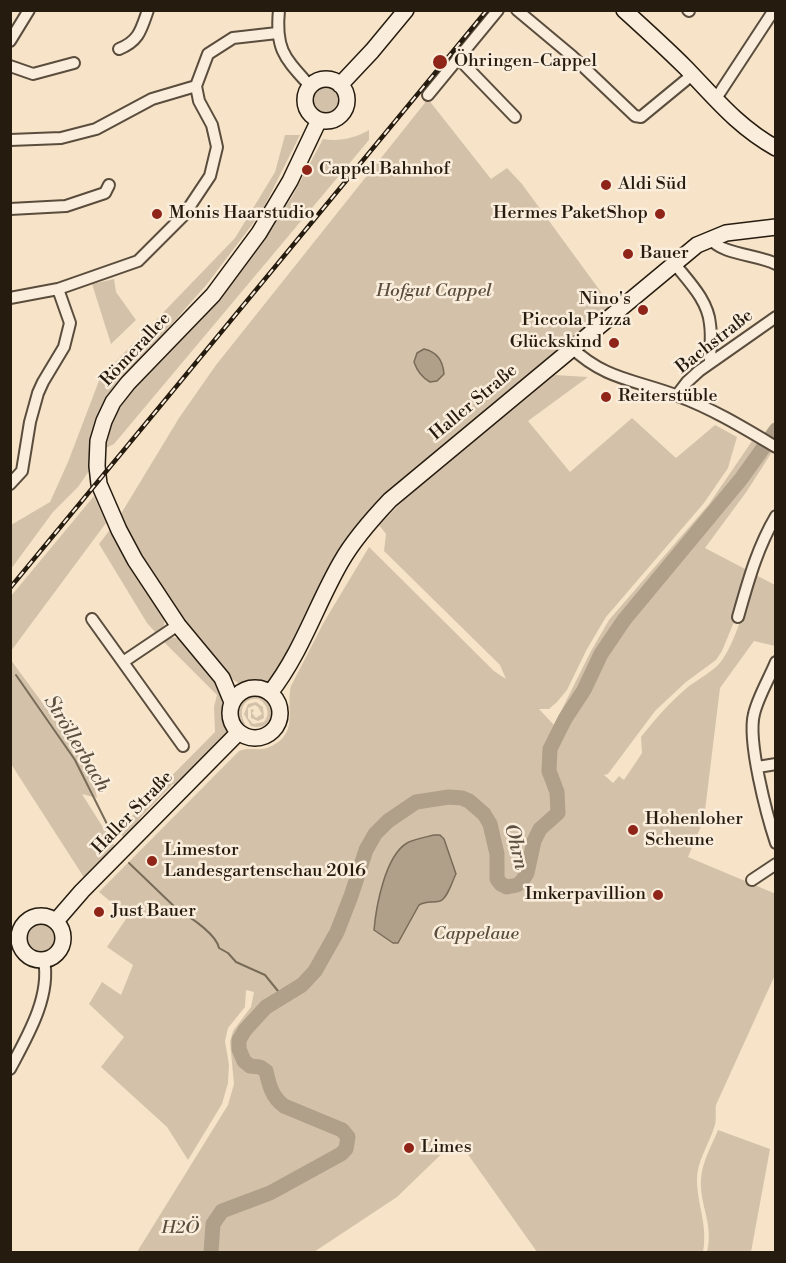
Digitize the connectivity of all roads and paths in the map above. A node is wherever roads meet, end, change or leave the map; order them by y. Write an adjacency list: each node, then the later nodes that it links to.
1 (29, 10): 10 (street)
2 (148, 10): 11 (street)
3 (279, 10): 9 (street)
4 (405, 10): 16 (main road)
5 (498, 10): 12 (street)
6 (517, 10): 15 (street)
7 (624, 10): 15 (main road)
8 (774, 10): 20 (street)
9 (277, 33): 17 (street); 18 (street)
10 (10, 41)
11 (118, 50)
12 (458, 58): 19 (street); 21 (street)
13 (74, 63): 14 (street)
14 (10, 66)
15 (692, 75): 20 (main road)
16 (340, 85): 18 (main road); 22 (main road)
17 (196, 86): 23 (street); 31 (street)
18 (310, 87): 22 (main road)
19 (428, 95)
20 (716, 100): 24 (main road)
21 (515, 117)
22 (319, 120): 42 (main road, Römerallee)
23 (10, 140)
24 (776, 148)
25 (109, 185): 26 (street)
26 (10, 208)
27 (776, 227): 28 (main road, Haller Straße)
28 (711, 239): 29 (street); 30 (main road, Haller Straße)
29 (775, 261)
30 (674, 263): 34 (main road, Haller Straße); 35 (street)
31 (58, 289): 32 (street); 38 (street)
32 (10, 298)
33 (776, 317): 35 (street, Bachstraße)
34 (571, 347): 36 (street); 47 (main road, Haller Straße)
35 (710, 363): 36 (street, Bachstraße)
36 (677, 395): 37 (street)
37 (774, 447)
38 (10, 484)
39 (776, 516): 40 (street)
40 (738, 617)
41 (92, 619): 43 (street)
42 (178, 625): 43 (street); 45 (main road, Römerallee)
43 (123, 662): 50 (street)
44 (776, 662): 52 (street)
45 (222, 678): 46 (main road, Römerallee); 48 (main road, Römerallee)
46 (244, 690): 47 (main road); 48 (main road)
47 (270, 693): 49 (main road)
48 (232, 702): 49 (main road)
49 (238, 733): 56 (main road, Haller Straße)
50 (183, 746)
51 (776, 764): 52 (street)
52 (758, 767): 53 (street)
53 (776, 843)
54 (776, 864): 55 (street)
55 (752, 880)
56 (56, 921): 57 (main road); 58 (main road)
57 (16, 954): 58 (main road)
58 (44, 960): 59 (street)
59 (10, 1069)

